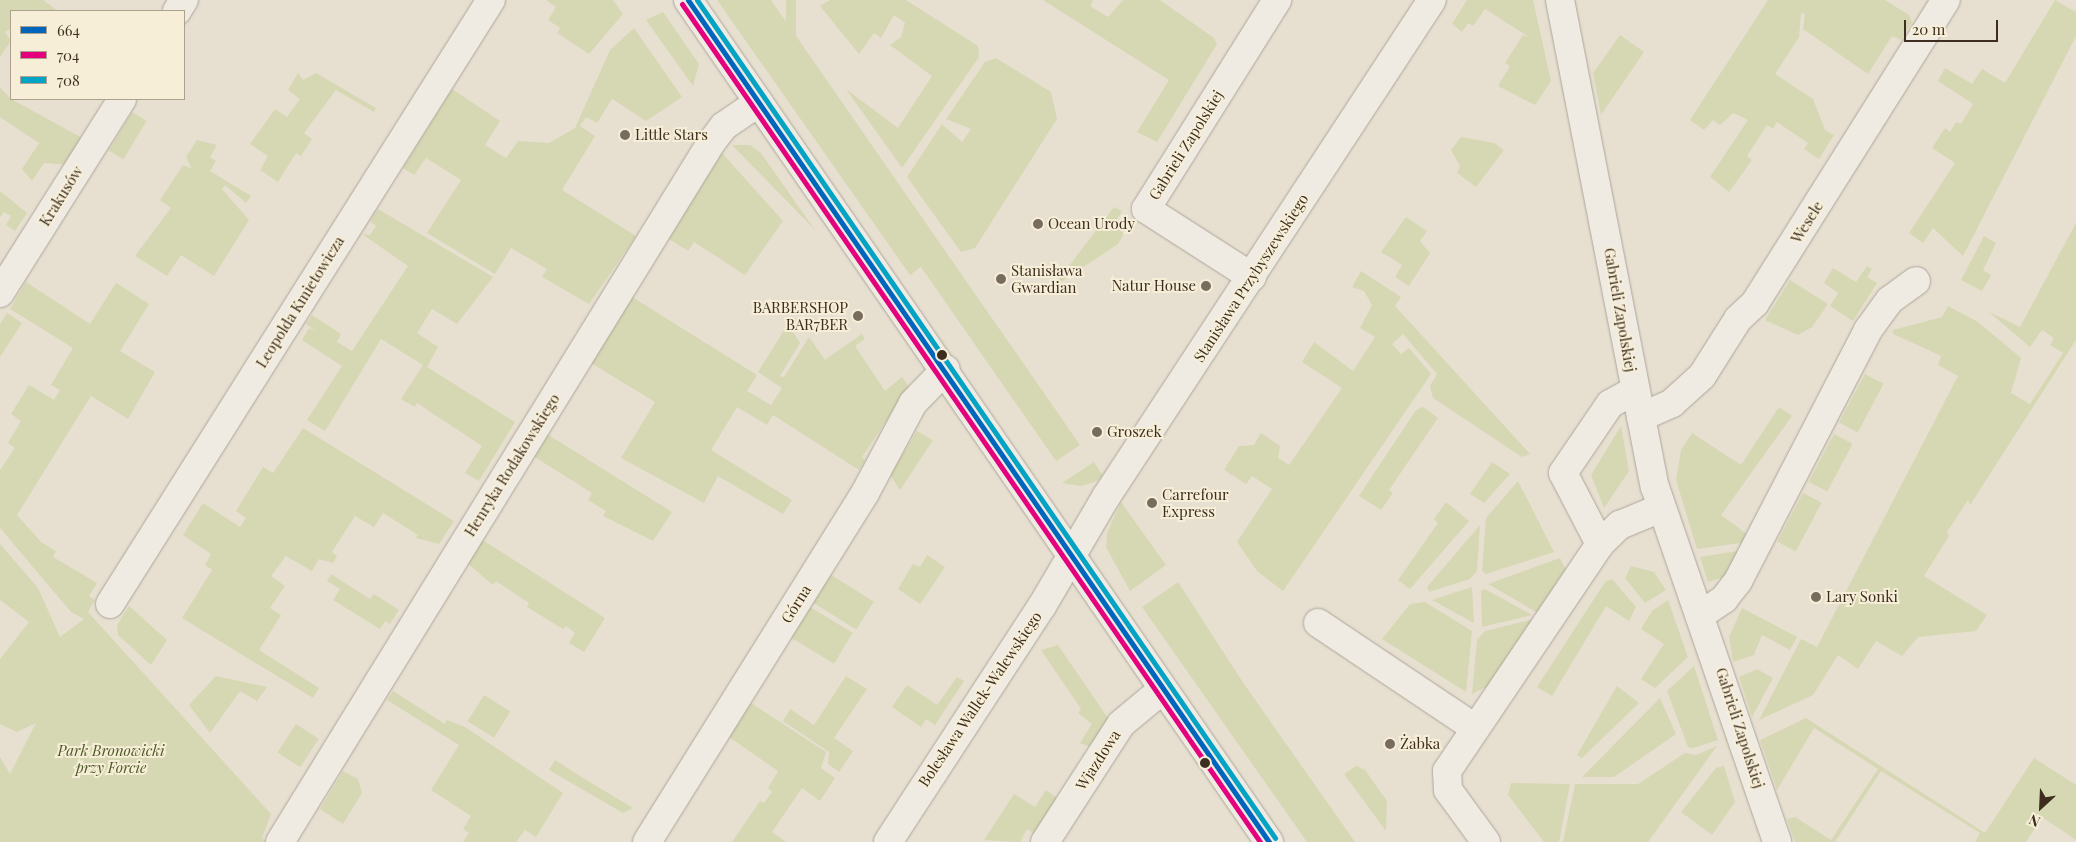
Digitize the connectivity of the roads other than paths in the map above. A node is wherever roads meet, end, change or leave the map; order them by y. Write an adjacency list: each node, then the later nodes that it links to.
1 (491, 0): 18 (street, Leopolda Kmietowicza)
2 (688, 0): 8 (street)
3 (1277, 0): 9 (street, Gabrieli Zapolskiej)
4 (1432, 0): 9 (street, Stanisława Przybyszewskiego)
5 (1560, 0): 13 (street, Gabrieli Zapolskiej)
6 (1946, 0): 14 (street, Wesele)
7 (121, 100): 11 (street, Krakusów)
8 (759, 102): 12 (street); 23 (street, Henryka Rodakowskiego)
9 (1252, 277): 17 (street, Stanisława Przybyszewskiego)
10 (1916, 281): 19 (street)
11 (0, 293)
12 (946, 369): 17 (street); 24 (street, Górna)
13 (1635, 390): 14 (street, Gabrieli Zapolskiej); 16 (street)
14 (1641, 417): 15 (street, Gabrieli Zapolskiej)
15 (1661, 508): 16 (street); 19 (street, Gabrieli Zapolskiej)
16 (1600, 544): 22 (street)
17 (1071, 556): 21 (street); 25 (street, Bolesława Wallek-Walewskiego)
18 (110, 604)
19 (1702, 614): 29 (street, Gabrieli Zapolskiej)
20 (1318, 623): 22 (street)
21 (1162, 690): 26 (street, Wjazdowa); 27 (street)
22 (1475, 728): 28 (street)
23 (280, 842)
24 (647, 842)
25 (888, 842)
26 (1045, 842)
27 (1269, 842)
28 (1486, 842)
29 (1777, 842)

